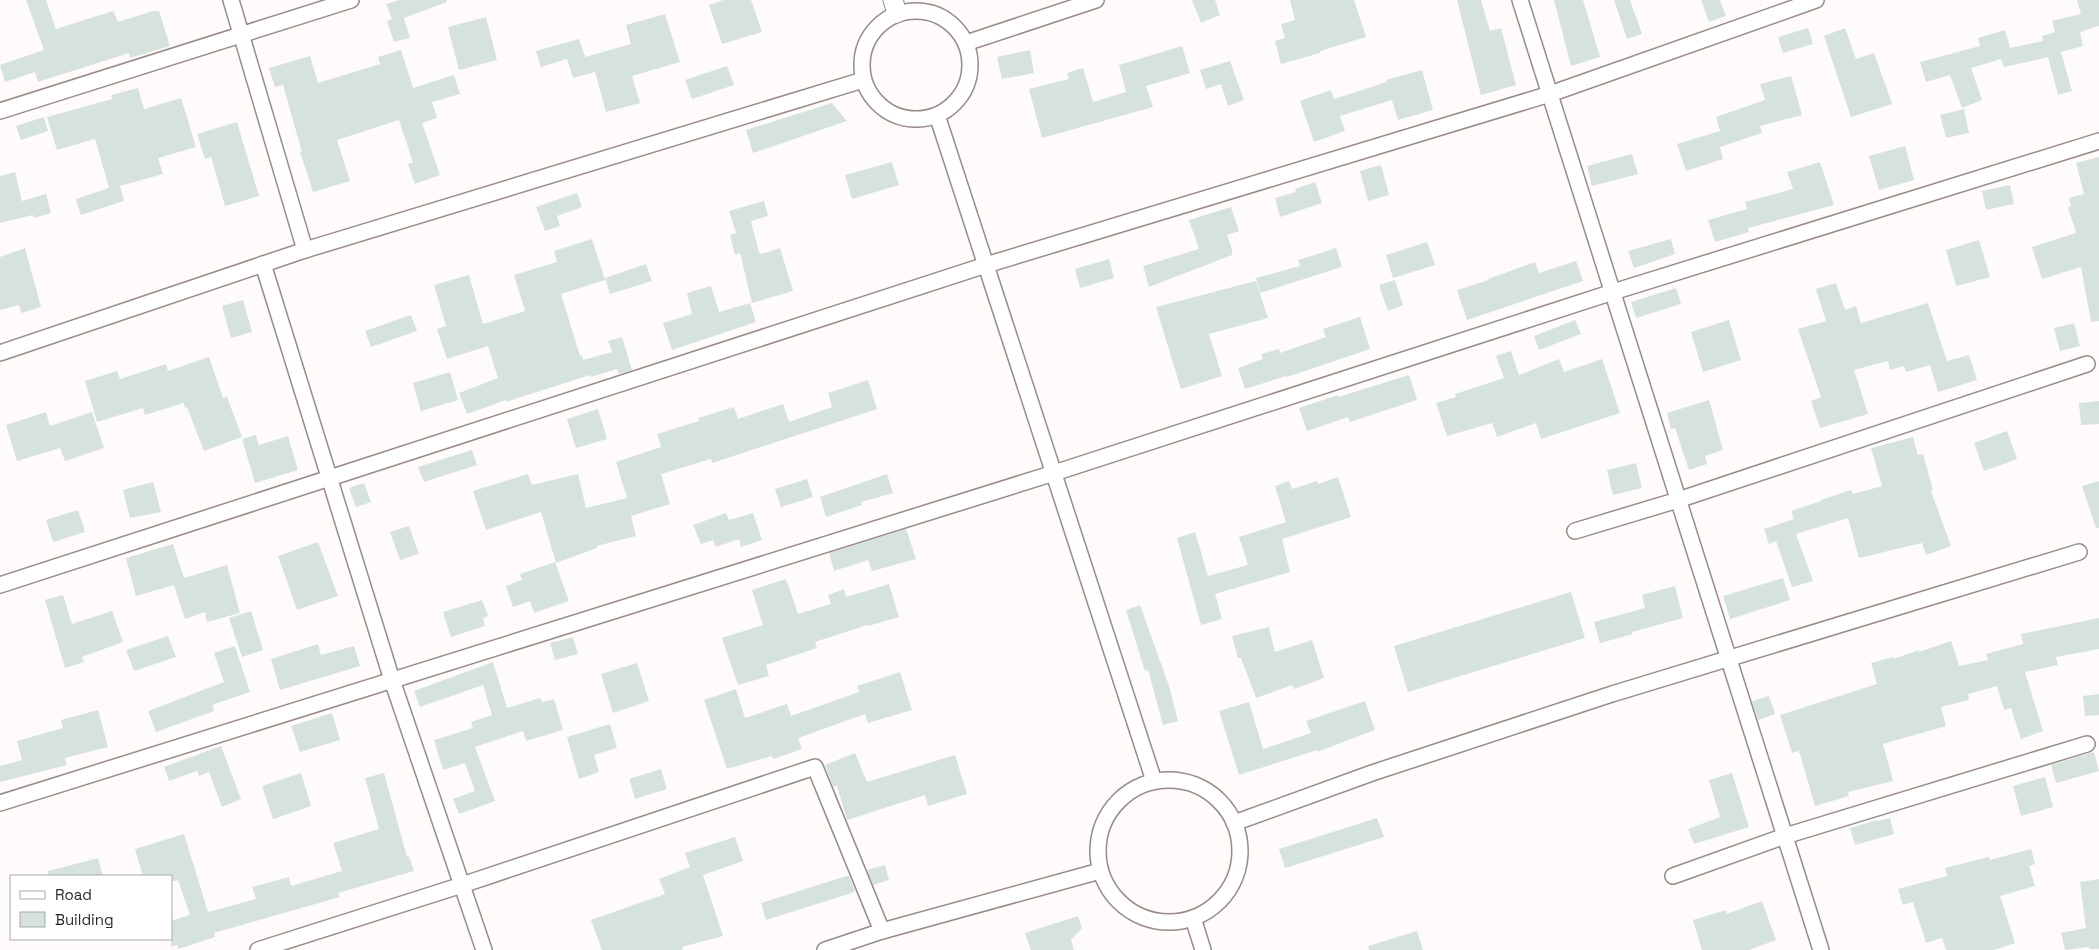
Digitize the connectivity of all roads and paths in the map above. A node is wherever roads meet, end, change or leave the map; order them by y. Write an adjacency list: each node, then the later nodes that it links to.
1 (231, 0): 7 (street)
2 (351, 0): 7 (street)
3 (1096, 0): 8 (street)
4 (1520, 0): 10 (street)
5 (1816, 0): 10 (street)
6 (895, 7): 8 (street); 9 (street)
7 (242, 34): 11 (street); 14 (street)
8 (966, 44): 12 (street)
9 (863, 80): 12 (street); 14 (street)
10 (1550, 94): 16 (street); 17 (street)
11 (0, 111)
12 (937, 115): 16 (street)
13 (2099, 141): 17 (street)
14 (305, 250): 15 (street)
15 (263, 264): 18 (street); 21 (street)
16 (986, 265): 20 (street); 21 (street)
17 (1613, 292): 20 (street); 22 (street)
18 (0, 353)
19 (2087, 364): 22 (street)
20 (1054, 473): 27 (street); 29 (street)
21 (329, 480): 25 (street); 27 (street)
22 (1678, 500): 23 (street); 26 (street)
23 (1575, 531)
24 (2079, 552): 26 (street)
25 (0, 585)
26 (1729, 659): 31 (street); 32 (street)
27 (392, 680): 30 (street); 35 (street)
28 (2087, 744): 32 (street)
29 (1154, 780): 31 (street); 33 (street)
30 (0, 803)
31 (1234, 823): 36 (street)
32 (1785, 836): 34 (street); 42 (street)
33 (1100, 871): 36 (street); 37 (street)
34 (1674, 876)
35 (462, 885): 37 (street); 38 (street); 39 (street)
36 (1193, 918): 41 (street)
37 (882, 931): 40 (street)
38 (258, 950)
39 (484, 950)
40 (825, 950)
41 (1203, 950)
42 (1822, 950)

